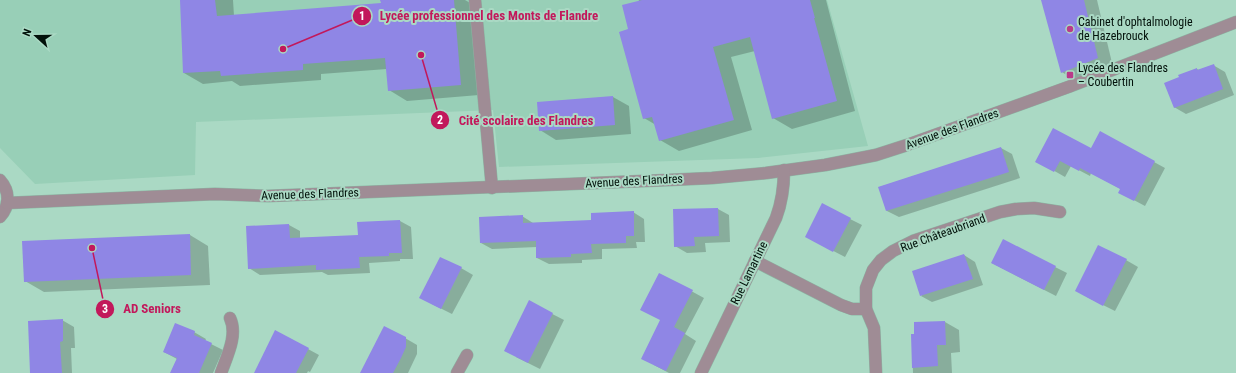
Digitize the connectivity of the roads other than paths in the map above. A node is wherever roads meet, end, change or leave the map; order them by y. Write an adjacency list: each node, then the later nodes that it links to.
1 (475, 0): 5 (street)
2 (1236, 22): 3 (street, Avenue des Flandres)
3 (784, 170): 5 (street, Avenue des Flandres); 9 (street, Rue Lamartine)
4 (0, 180): 6 (street)
5 (492, 188): 6 (street, Avenue des Flandres)
6 (7, 203): 8 (street)
7 (1060, 212): 10 (street, Rue Châteaubriand)
8 (0, 217)
9 (755, 261): 10 (street); 15 (street, Rue Lamartine)
10 (866, 309): 16 (street, Rue Châteaubriand)
11 (230, 318): 13 (street)
12 (467, 355): 14 (street)
13 (221, 373)
14 (457, 373)
15 (700, 373)
16 (876, 373)

